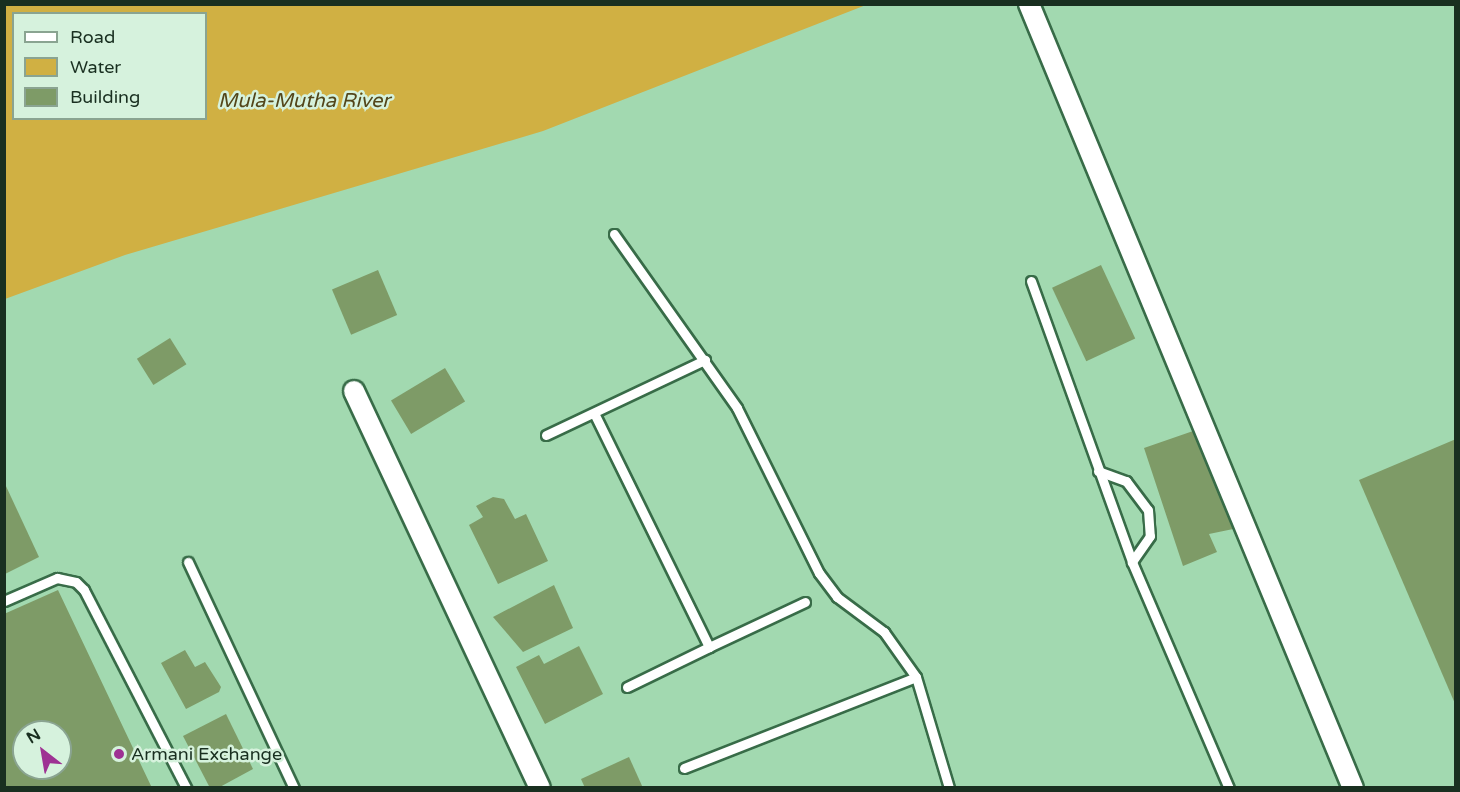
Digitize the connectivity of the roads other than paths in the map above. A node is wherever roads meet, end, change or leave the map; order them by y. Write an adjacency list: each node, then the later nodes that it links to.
1 (1029, 4): 22 (street)
2 (614, 234): 4 (lane)
3 (1030, 280): 8 (lane)
4 (705, 360): 6 (lane); 14 (lane)
5 (354, 391): 19 (street)
6 (594, 413): 7 (lane); 13 (lane)
7 (546, 435)
8 (1098, 471): 10 (lane); 10 (lane)
9 (188, 562): 18 (lane)
10 (1132, 562): 21 (lane)
11 (4, 601): 17 (lane)
12 (805, 602): 13 (lane)
13 (709, 647): 15 (lane)
14 (916, 676): 16 (lane); 20 (lane)
15 (627, 687)
16 (684, 768)
17 (186, 788)
18 (294, 788)
19 (540, 788)
20 (950, 788)
21 (1229, 788)
22 (1353, 788)

